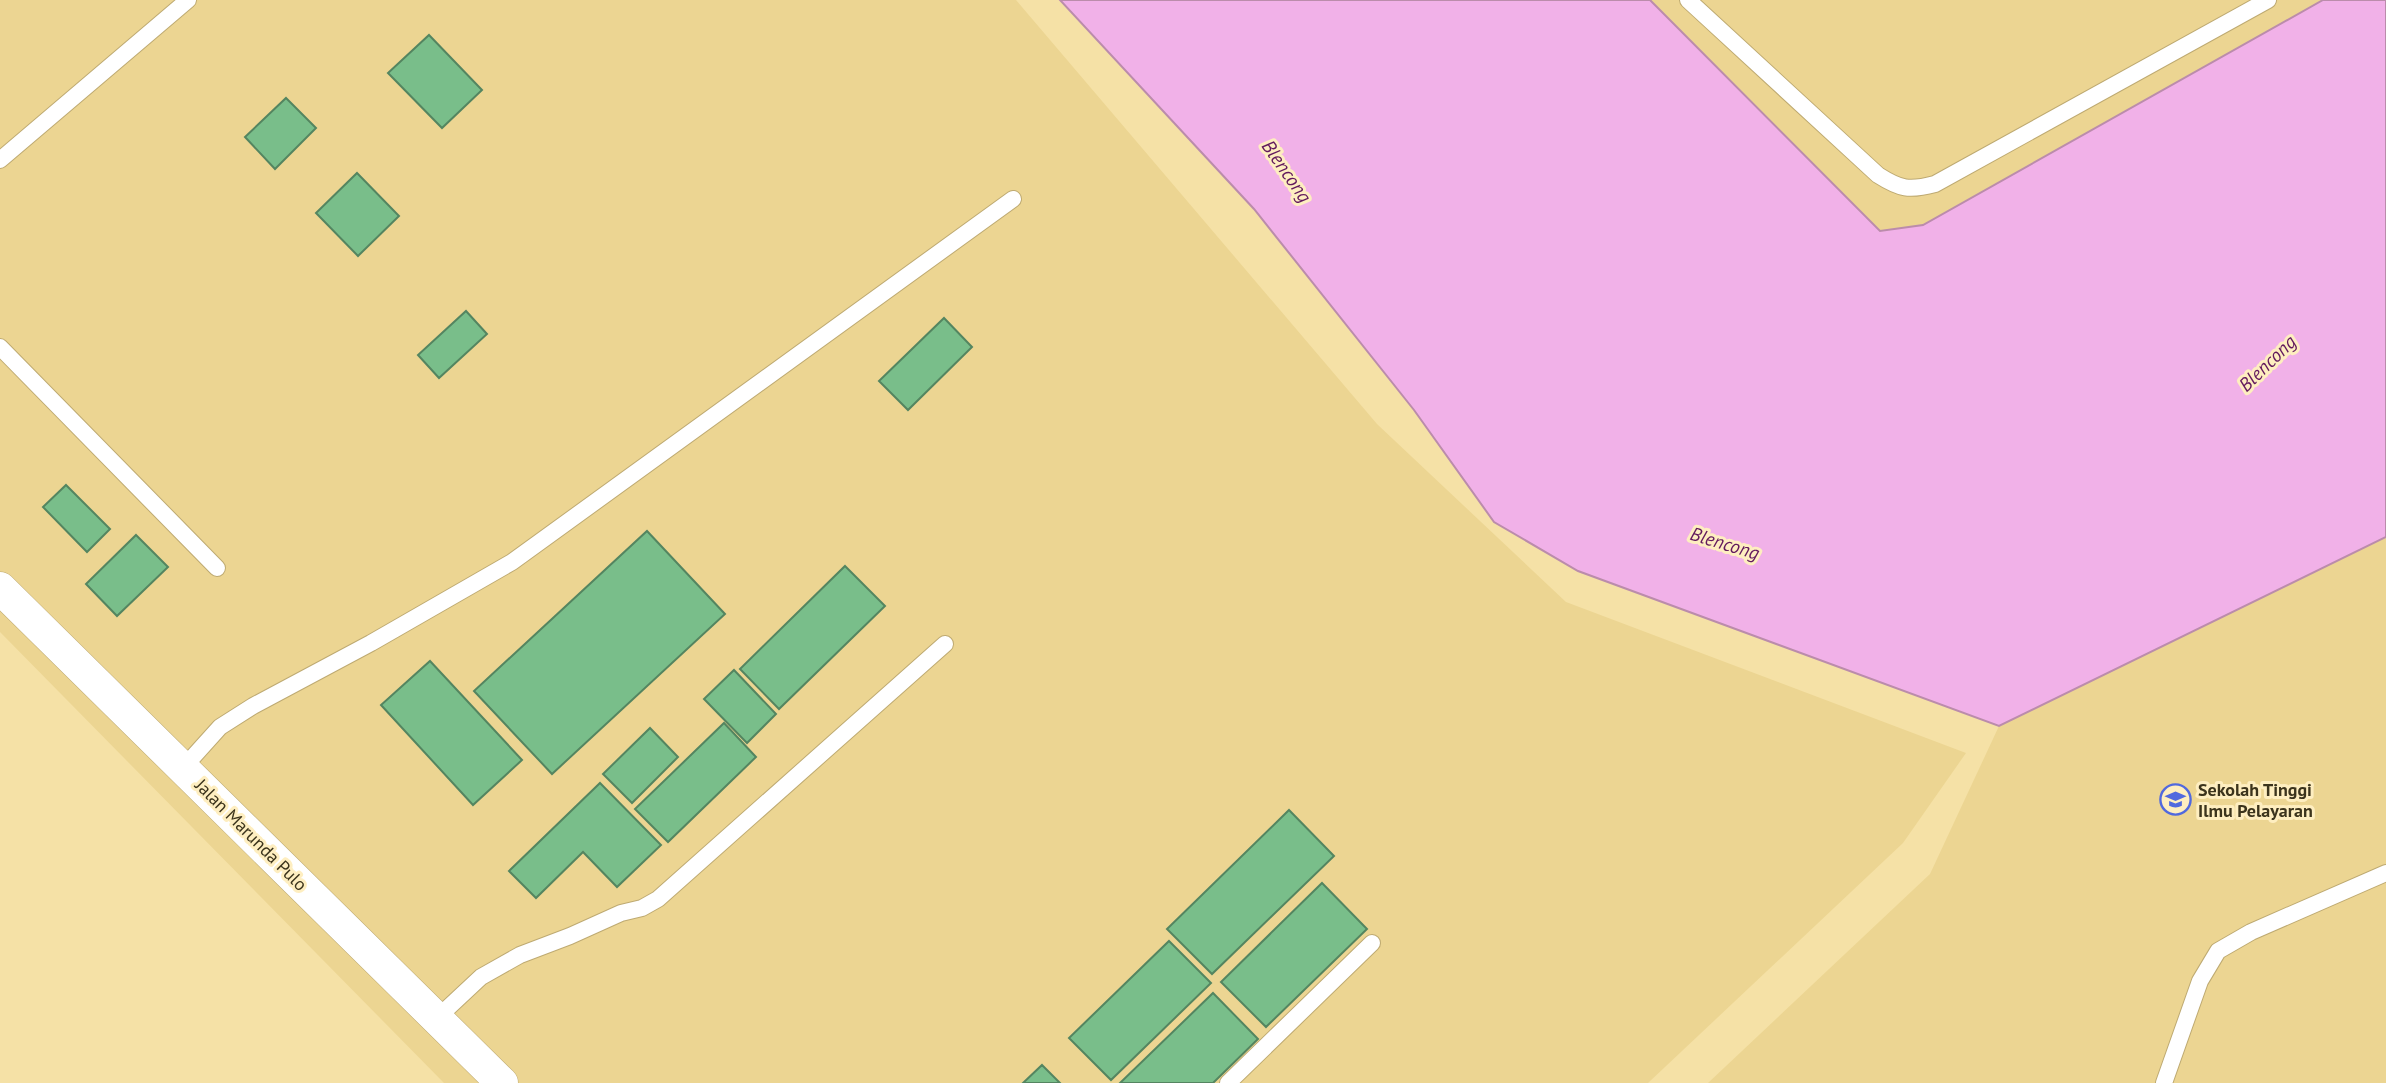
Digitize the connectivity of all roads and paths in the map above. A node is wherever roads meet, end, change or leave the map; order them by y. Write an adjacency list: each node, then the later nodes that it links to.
1 (188, 0): 4 (lane)
2 (1688, 0): 3 (lane)
3 (2268, 0)
4 (0, 160)
5 (1013, 199): 10 (lane)
6 (0, 347): 7 (lane)
7 (217, 568)
8 (0, 588): 10 (street, Jalan Marunda Pulo)
9 (945, 644): 13 (lane)
10 (183, 768): 13 (street, Jalan Marunda Pulo)
11 (2386, 873): 16 (lane)
12 (1372, 943): 15 (lane)
13 (436, 1018): 14 (street, Jalan Marunda Pulo)
14 (502, 1083)
15 (1228, 1083)
16 (2164, 1083)

